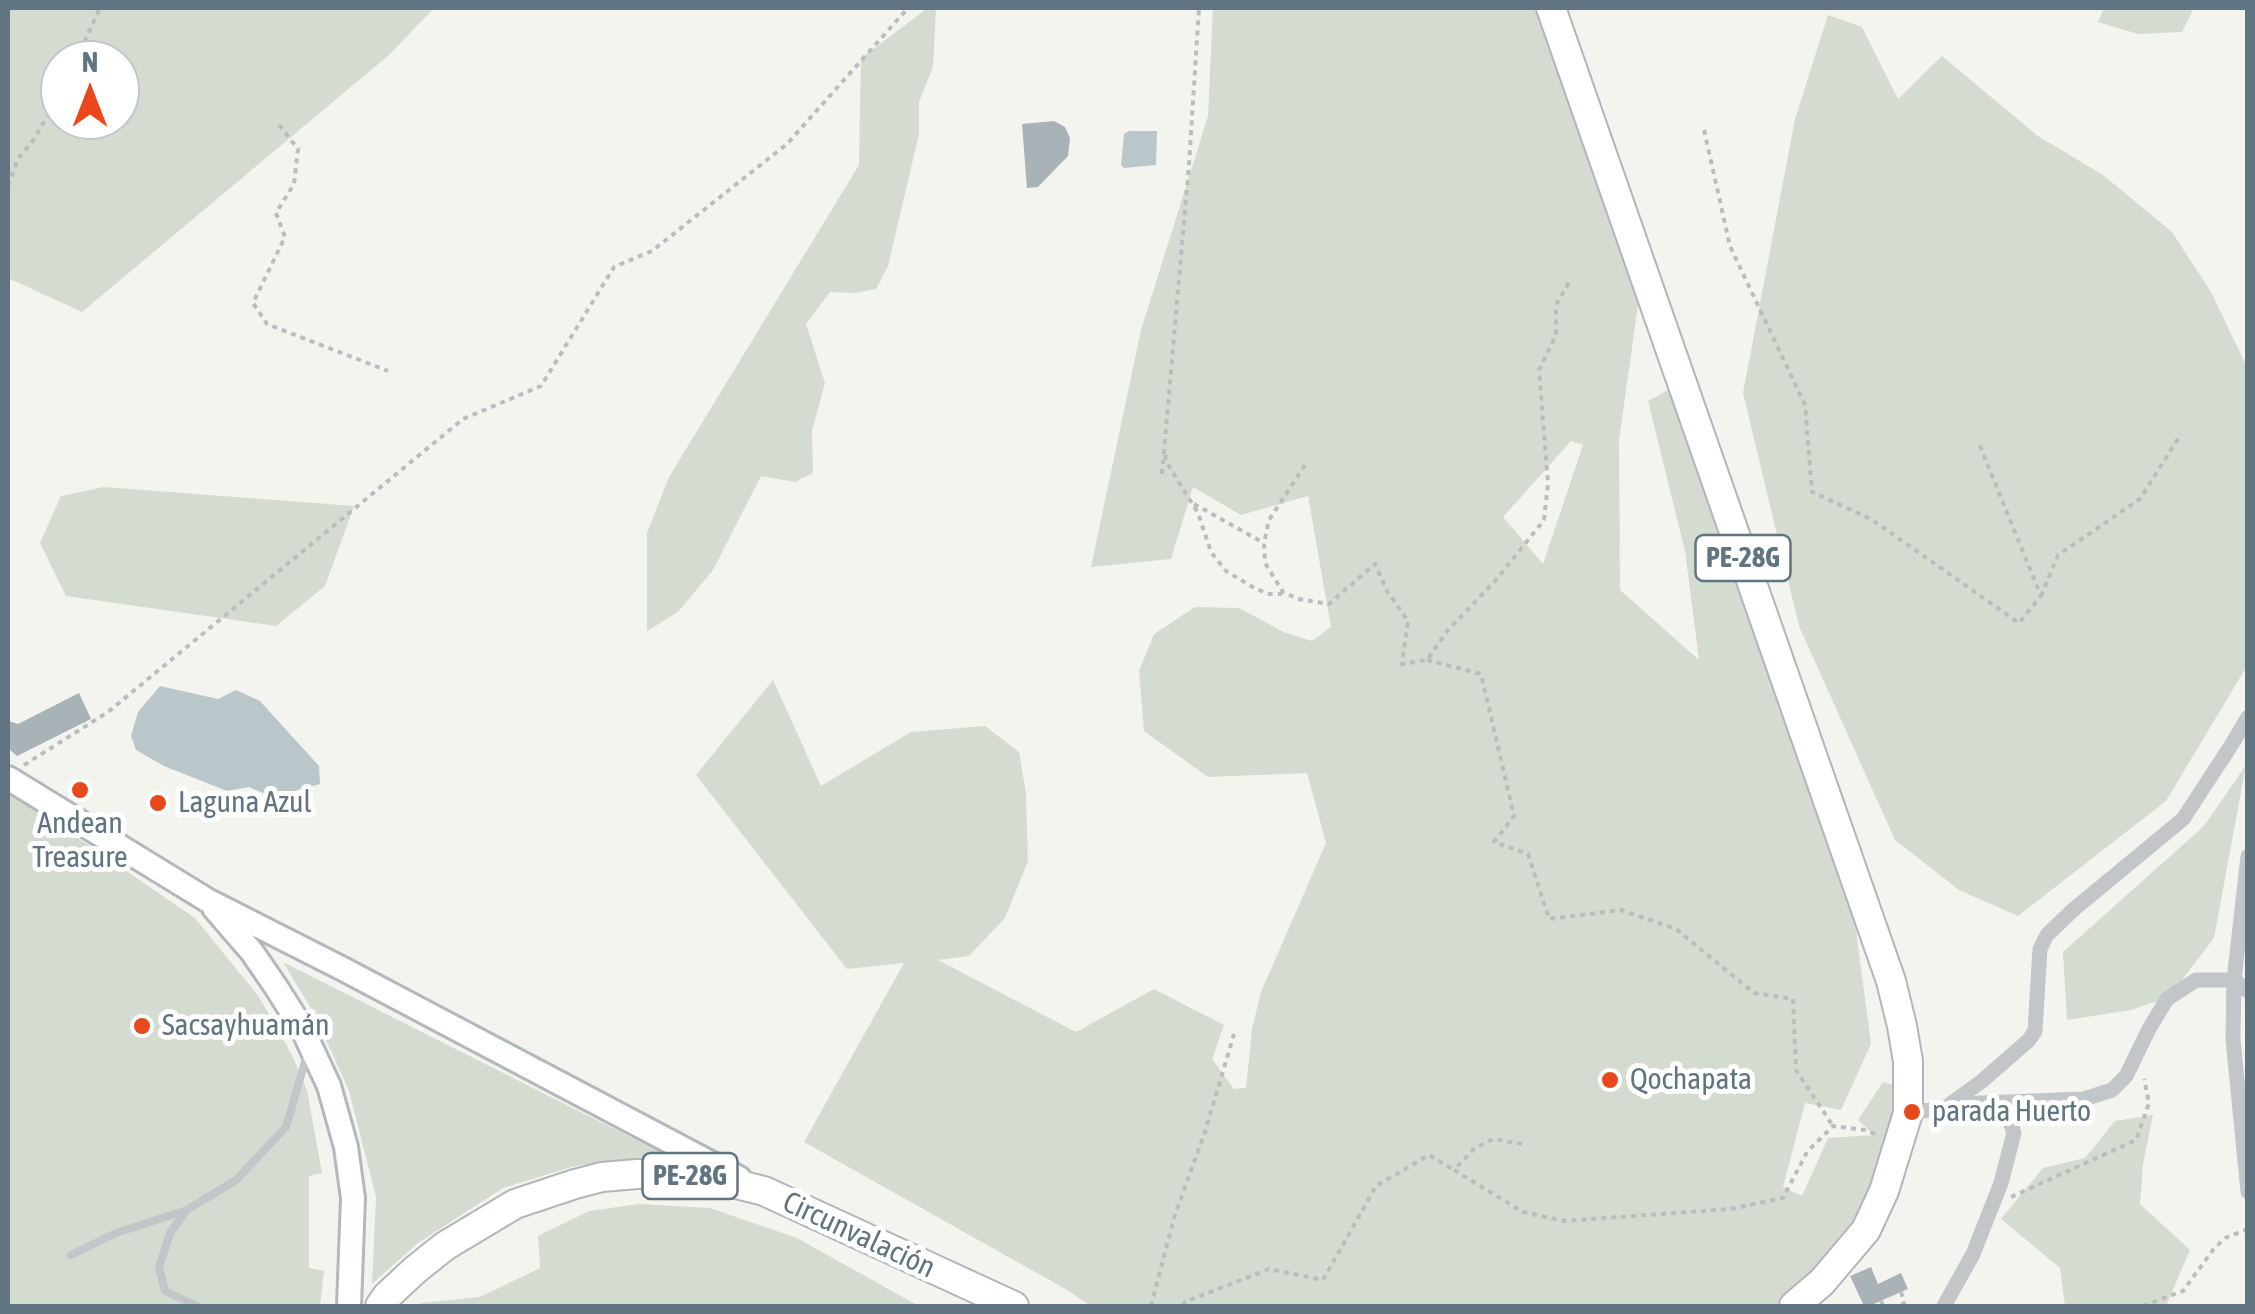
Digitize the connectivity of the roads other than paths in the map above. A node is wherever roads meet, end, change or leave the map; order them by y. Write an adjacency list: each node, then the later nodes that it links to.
1 (1550, 8): 10 (highway, PE-28G)
2 (2248, 717): 9 (street)
3 (16, 772): 5 (street)
4 (2248, 856): 6 (street)
5 (207, 900): 7 (street); 11 (street)
6 (2241, 986): 8 (street); 12 (street)
7 (310, 1046): 13 (lane); 16 (street)
8 (1980, 1103): 9 (street); 20 (street)
9 (1945, 1108): 10 (street)
10 (1908, 1113): 19 (highway, PE-28G)
11 (764, 1191): 17 (highway, Circunvalación / PE-28G); 18 (highway, Circunvalación / PE-28G)
12 (2248, 1192)
13 (187, 1210): 14 (lane); 15 (lane)
14 (71, 1255)
15 (197, 1306)
16 (349, 1306)
17 (380, 1306)
18 (1014, 1306)
19 (1794, 1306)
20 (1944, 1306)

